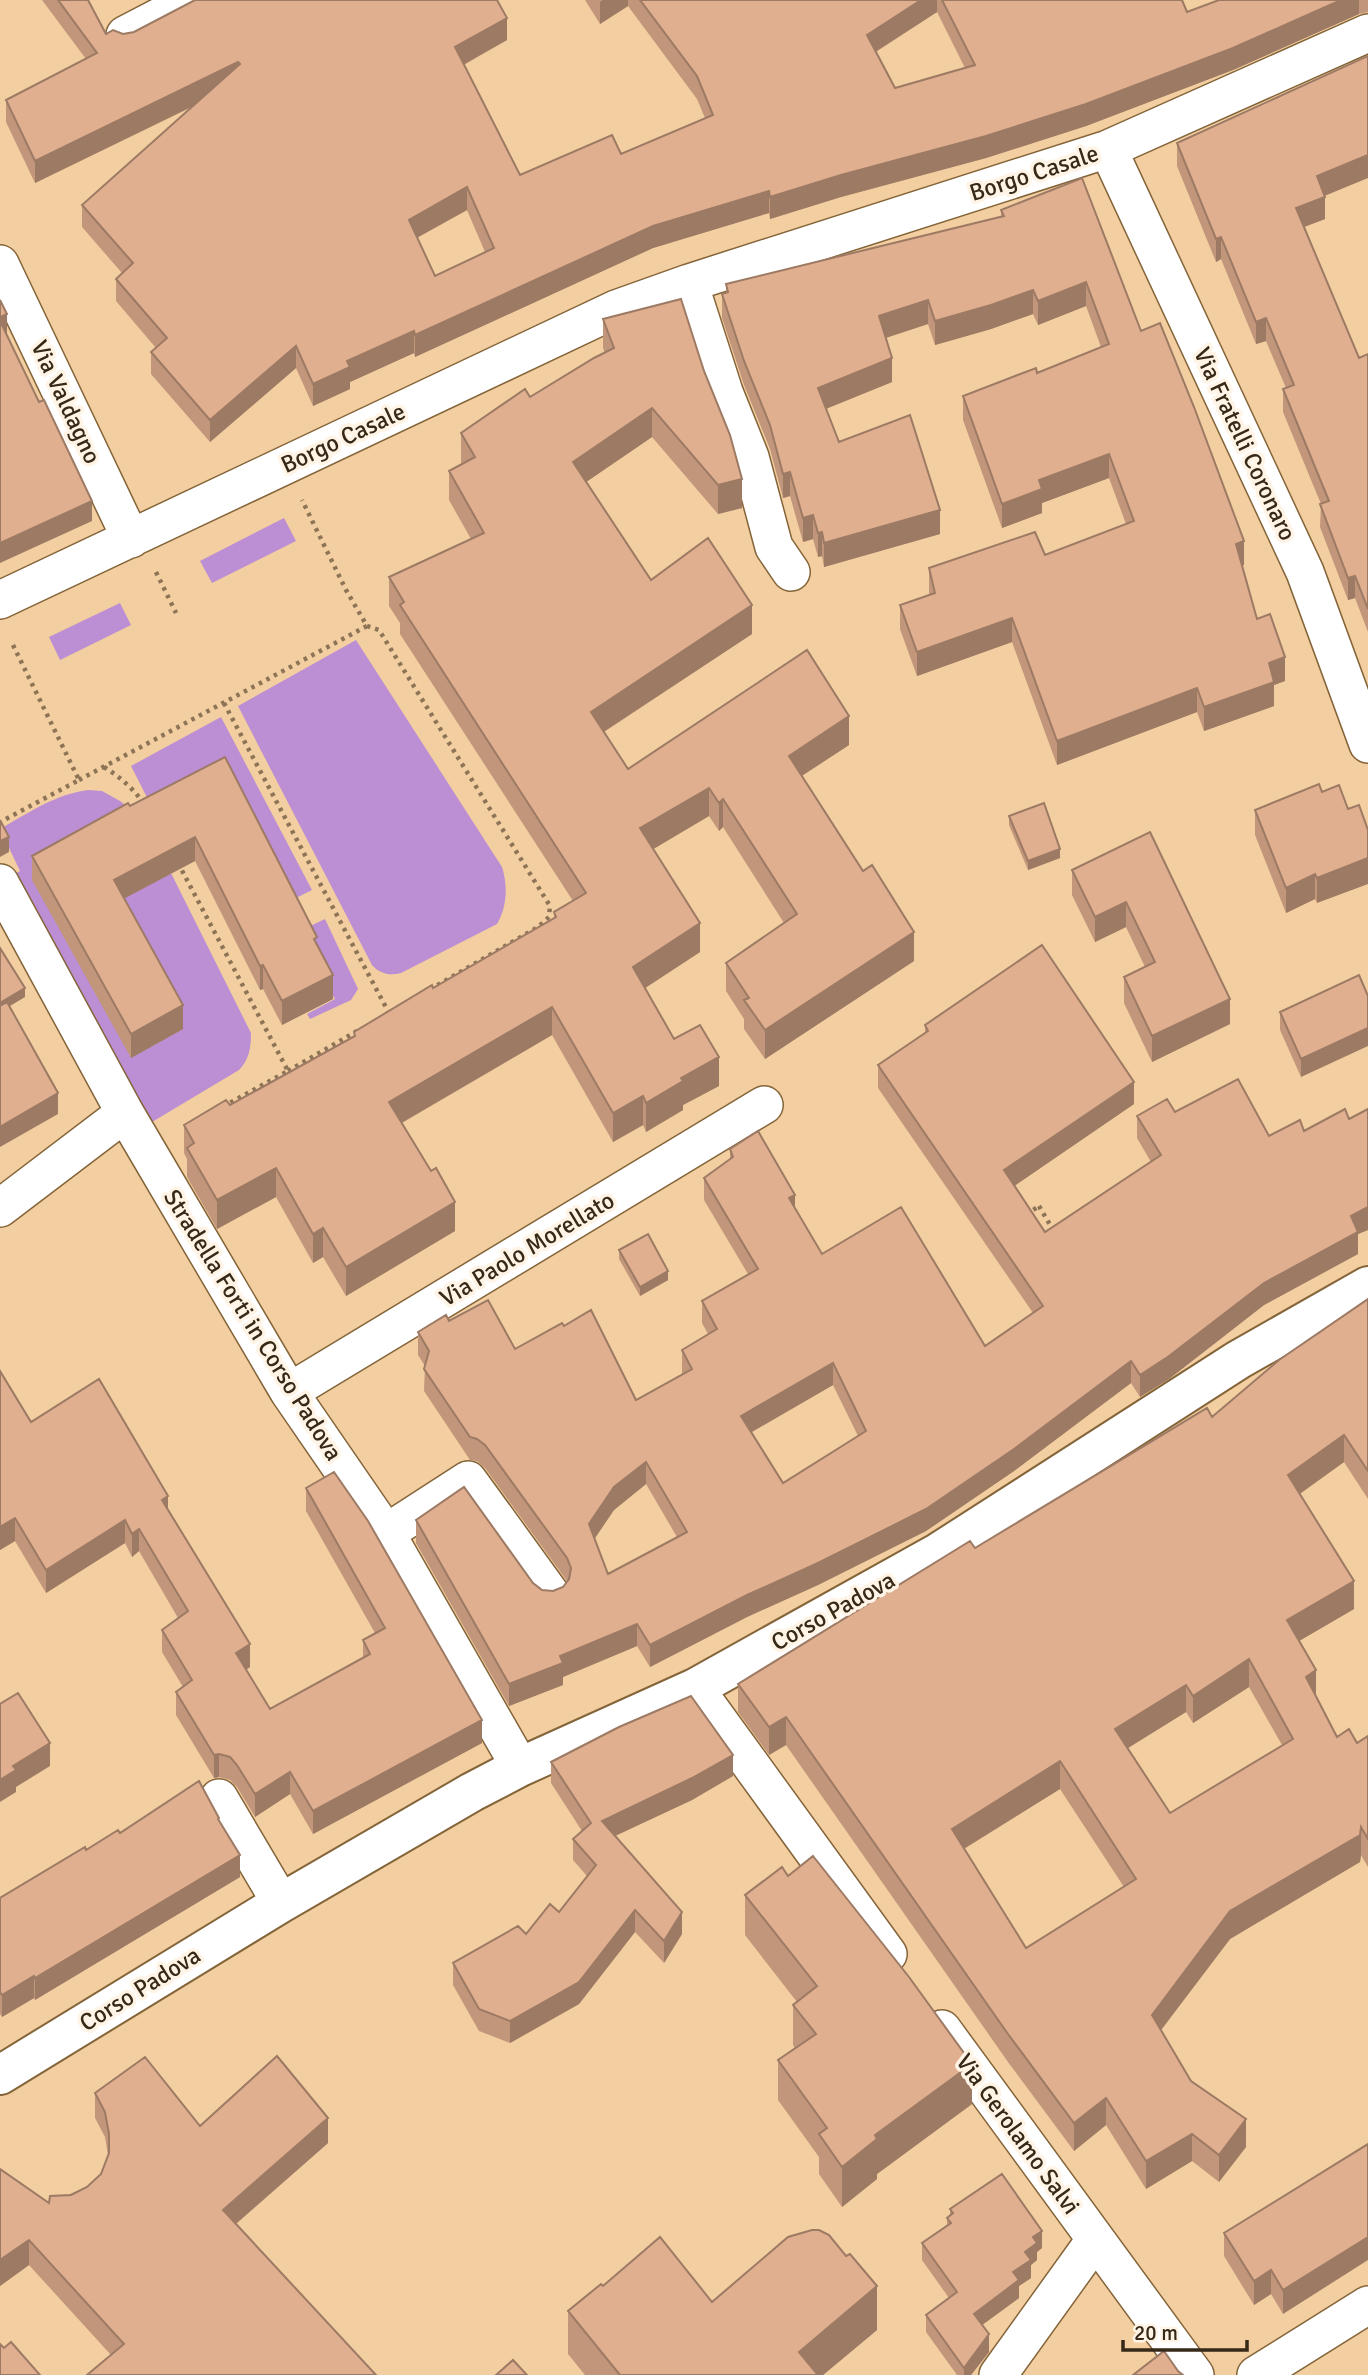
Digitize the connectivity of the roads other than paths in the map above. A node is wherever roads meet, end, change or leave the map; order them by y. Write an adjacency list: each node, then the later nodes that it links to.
1 (192, 0): 3 (street)
2 (1368, 33): 4 (street, Borgo Casale)
3 (125, 35)
4 (1108, 149): 6 (street, Borgo Casale); 10 (street, Via Fratelli Coronaro)
5 (0, 264): 7 (street, Via Valdagno)
6 (689, 283): 7 (street, Borgo Casale); 8 (street)
7 (131, 539): 9 (street, Borgo Casale)
8 (791, 572)
9 (0, 600)
10 (1368, 744)
11 (0, 883): 13 (street, Stradella Forti in Corso Padova)
12 (764, 1105): 16 (street, Via Paolo Morellato)
13 (125, 1113): 14 (street); 16 (street, Stradella Forti in Corso Padova)
14 (0, 1208)
15 (1368, 1286): 19 (street, Corso Padova)
16 (289, 1392): 17 (street, Stradella Forti in Corso Padova)
17 (386, 1533): 18 (street); 20 (street, Stradella Forti in Corso Padova)
18 (551, 1593)
19 (695, 1688): 20 (street, Corso Padova); 24 (street, Via Gerolamo Salvi)
20 (520, 1767): 22 (street, Corso Padova)
21 (219, 1798): 22 (street)
22 (281, 1903): 23 (street, Corso Padova)
23 (0, 2075)
24 (1095, 2240): 26 (street); 27 (street, Via Gerolamo Salvi)
25 (1368, 2305): 28 (street)
26 (998, 2375)
27 (1195, 2375)
28 (1256, 2375)

